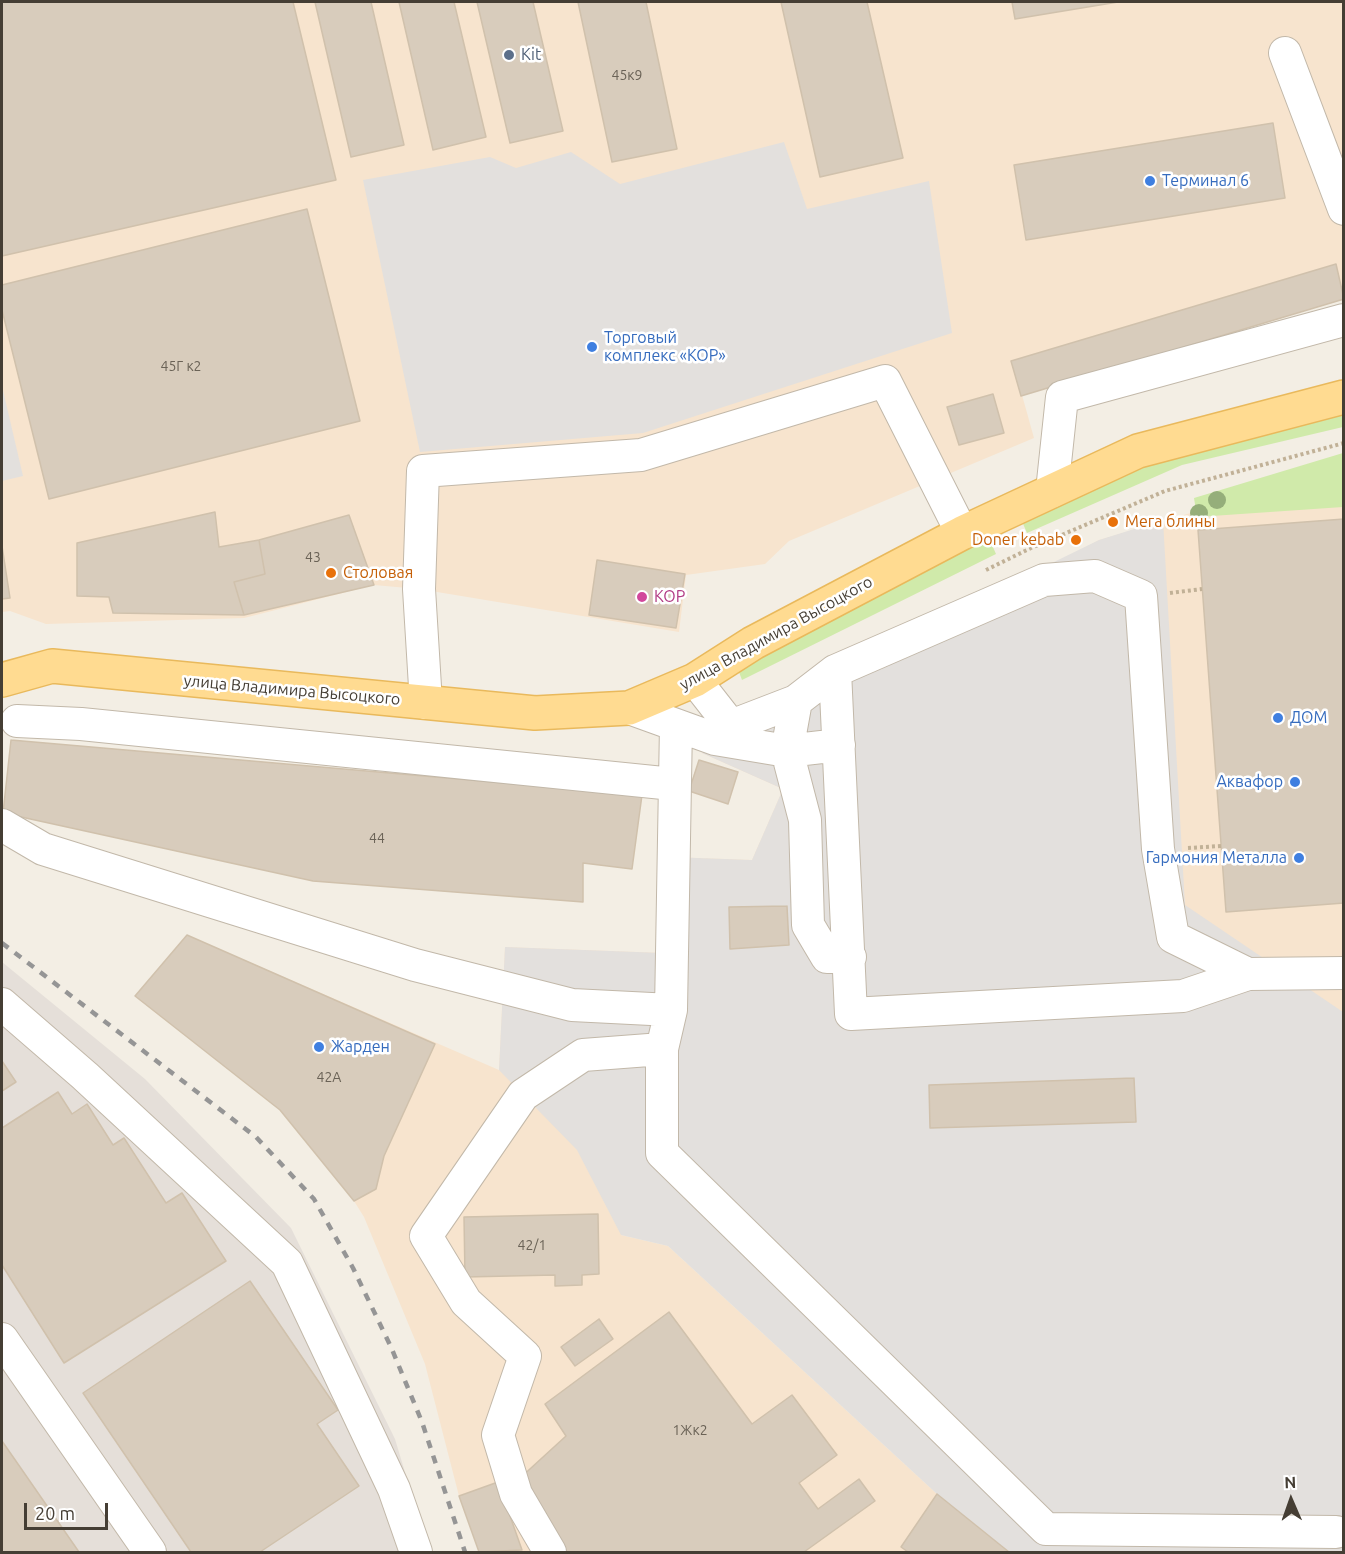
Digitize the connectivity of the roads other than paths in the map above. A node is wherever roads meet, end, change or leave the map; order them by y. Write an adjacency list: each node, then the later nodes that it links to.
1 (1285, 54): 2 (lane)
2 (1344, 209)
3 (1344, 320): 5 (lane)
4 (1344, 397): 5 (main road, улица Владимира Высоцкого)
5 (1052, 491): 6 (main road, улица Владимира Высоцкого)
6 (962, 533): 9 (main road, улица Владимира Высоцкого); 11 (lane)
7 (835, 671): 10 (lane); 15 (lane); 25 (lane)
8 (2, 680): 11 (main road, улица Владимира Высоцкого)
9 (695, 680): 10 (lane); 12 (main road, улица Владимира Высоцкого)
10 (796, 701): 16 (lane)
11 (426, 703): 12 (main road, улица Владимира Высоцкого)
12 (629, 708): 14 (lane)
13 (17, 721): 17 (lane)
14 (676, 725): 16 (lane); 17 (lane)
15 (839, 745): 16 (lane); 18 (lane)
16 (787, 751): 19 (lane)
17 (673, 784): 27 (lane)
18 (842, 816): 19 (lane); 21 (lane)
19 (805, 820): 22 (lane)
20 (2, 825): 27 (lane)
21 (846, 885): 22 (lane); 23 (lane)
22 (807, 888): 23 (lane)
23 (850, 957): 25 (lane)
24 (1344, 973): 25 (lane)
25 (1248, 974)
26 (2, 1004): 32 (lane)
27 (671, 1010): 28 (lane)
28 (662, 1050): 30 (lane); 33 (lane)
29 (2, 1339): 31 (lane)
30 (1336, 1532)
31 (150, 1552)
32 (416, 1552)
33 (550, 1552)

